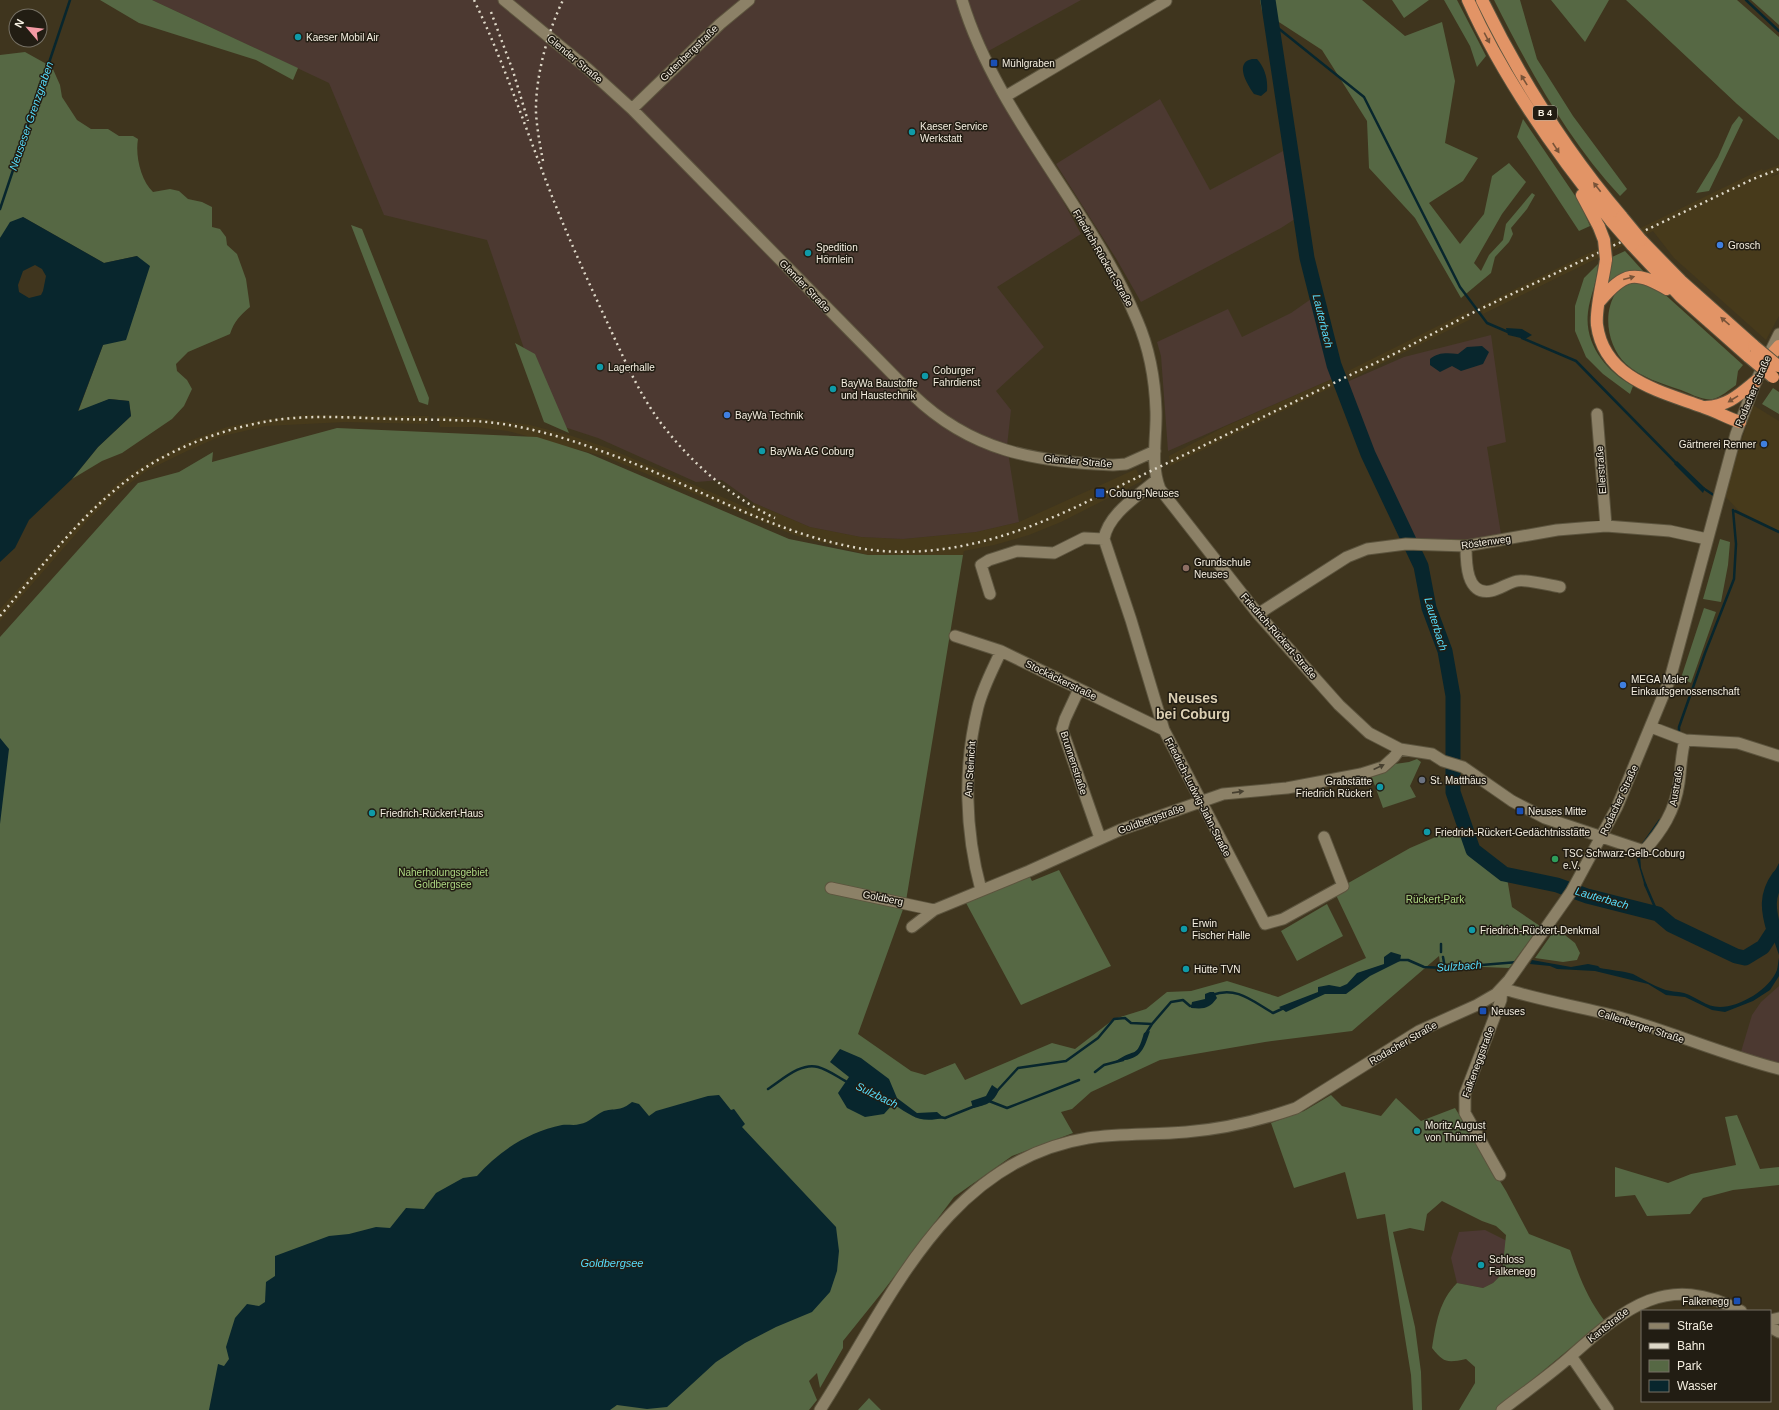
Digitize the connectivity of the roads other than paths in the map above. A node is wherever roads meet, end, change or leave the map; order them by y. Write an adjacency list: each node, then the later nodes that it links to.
1 (504, 0): 8 (street, Glender Straße)
2 (749, 0): 8 (street, Gutenbergstraße)
3 (962, 0): 7 (street, Friedrich-Rückert-Straße)
4 (1468, 0): 9 (highway, B 4, one-way to 9)
5 (1482, 0): 10 (highway, B 4, one-way to 5)
6 (1166, 2): 7 (street)
7 (1006, 96): 23 (street, Friedrich-Rückert-Straße)
8 (632, 109): 23 (street, Glender Straße)
9 (1565, 162): 10 (highway, B 4); 13 (highway, bridge)
10 (1617, 220): 11 (highway, B 4, bridge)
11 (1637, 242): 12 (highway, B 4); 16 (highway, B 4, one-way to 11)
12 (1680, 296): 13 (highway, one-way to 12); 16 (highway, B 4)
13 (1600, 301): 20 (highway)
14 (1779, 334): 17 (street, Rodacher Straße)
15 (1779, 346): 17 (highway)
16 (1752, 352): 18 (highway, B 4, bridge)
17 (1766, 361): 19 (street, Rodacher Straße)
18 (1777, 373)
19 (1756, 380): 20 (highway, one-way to 20); 22 (street, Rodacher Straße)
20 (1705, 407): 22 (highway)
21 (1597, 414): 25 (street, Ellerstraße)
22 (1740, 422): 26 (street, Rodacher Straße)
23 (1155, 451): 24 (street, Friedrich-Rückert-Straße)
24 (1156, 480): 27 (street); 31 (street, Friedrich-Rückert-Straße)
25 (1606, 526): 26 (street, Röstenweg); 28 (street, Röstenweg)
26 (1706, 539): 35 (street, Rodacher Straße)
27 (1104, 540): 30 (street); 36 (street, Friedrich-Ludwig-Jahn-Straße)
28 (1466, 546): 29 (street); 31 (street, Röstenweg)
29 (1560, 587)
30 (990, 594)
31 (1258, 614): 38 (street, Friedrich-Rückert-Straße)
32 (955, 636): 33 (street, Stockäckerstraße)
33 (1001, 651): 34 (street, Stockäckerstraße); 45 (street, Am Steinicht)
34 (1079, 689): 36 (street, Stockäckerstraße); 42 (street, Brunnenstraße)
35 (1651, 727): 37 (street); 43 (street, Rodacher Straße)
36 (1164, 730): 40 (street, Friedrich-Ludwig-Jahn-Straße)
37 (1680, 739): 39 (street); 43 (street, Austraße)
38 (1400, 749): 40 (street, Goldbergstraße, one-way to 38); 43 (street, Friedrich-Rückert-Straße)
39 (1779, 756)
40 (1201, 802): 41 (street, Friedrich-Ludwig-Jahn-Straße); 42 (street, Goldbergstraße)
41 (1324, 836)
42 (1100, 838): 45 (street, Goldbergstraße)
43 (1602, 838): 48 (street, Rodacher Straße)
44 (831, 888): 46 (street, Goldberg)
45 (981, 890): 46 (street, Goldbergstraße)
46 (934, 910): 47 (street, Goldbergstraße)
47 (912, 927)
48 (1502, 988): 49 (street, Callenberger Straße); 50 (street, Falkeneggstraße); 53 (street, Rodacher Straße)
49 (1779, 1069)
50 (1500, 1175)
51 (1739, 1310): 52 (street, Kantstraße)
52 (1571, 1356): 54 (street, Kantstraße); 55 (street)
53 (820, 1410)
54 (1502, 1410)
55 (1608, 1410)

